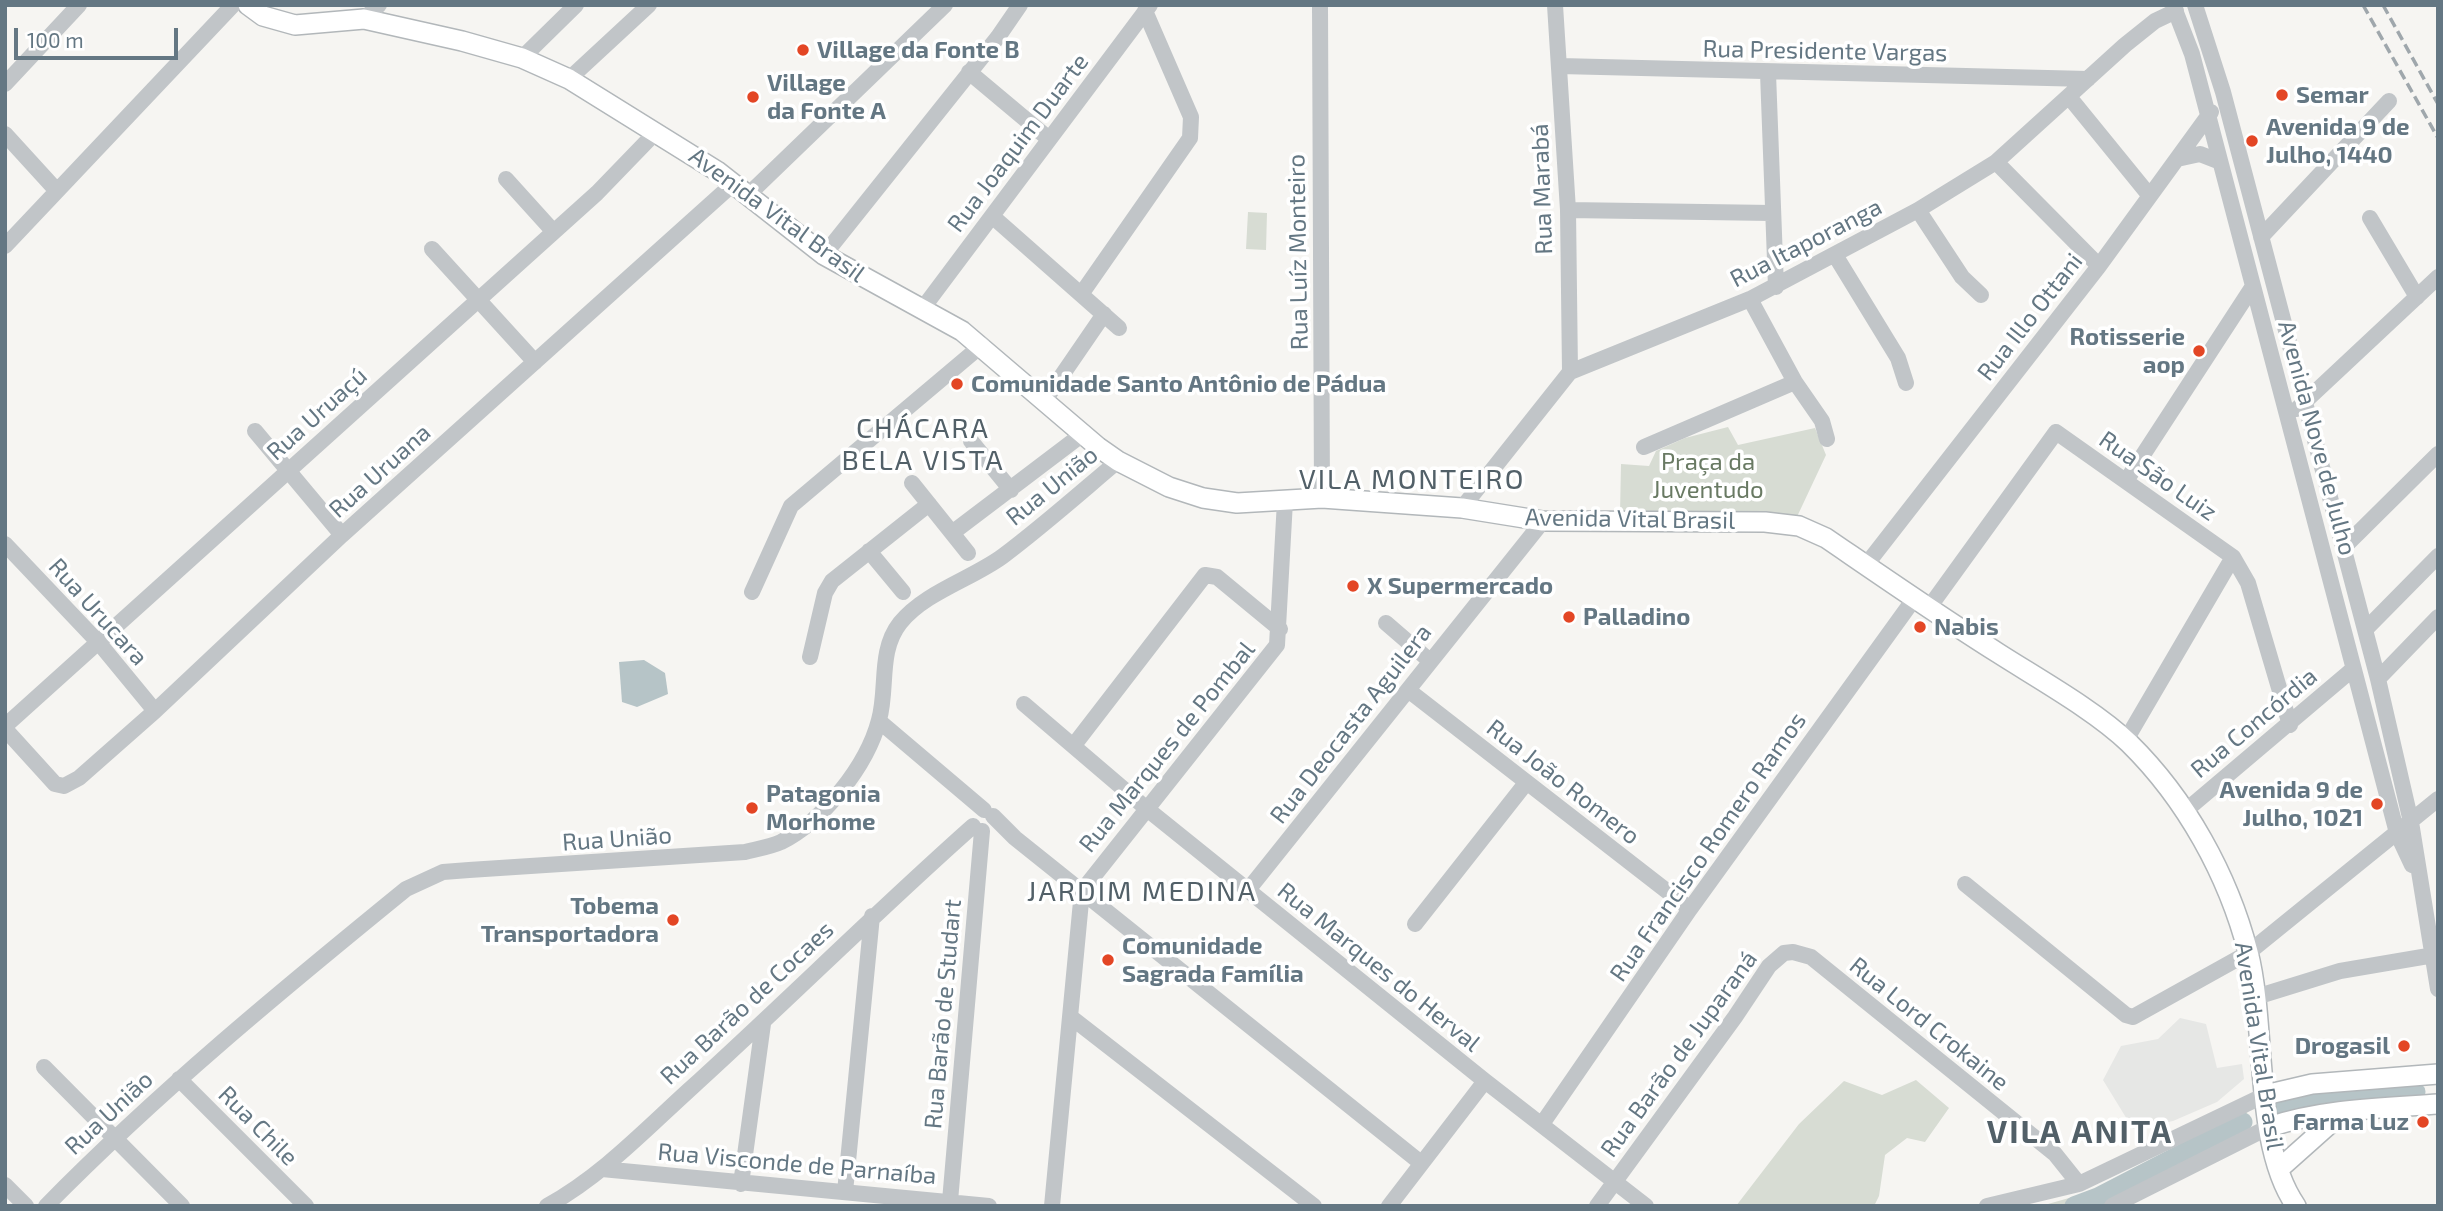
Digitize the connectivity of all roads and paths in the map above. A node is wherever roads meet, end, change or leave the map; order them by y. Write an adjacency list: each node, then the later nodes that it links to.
1 (79, 5): 21 (street)
2 (233, 5): 34 (street)
3 (248, 5): 14 (main road, Avenida Vital Brasil)
4 (379, 5): 14 (street)
5 (576, 5): 15 (street)
6 (649, 5): 19 (street)
7 (945, 5): 33 (street, Rua Uruana)
8 (1020, 5): 17 (street)
9 (1320, 5): 79 (street, Rua Luíz Monteiro)
10 (1555, 5): 16 (street, Rua Marabá)
11 (1148, 8): 28 (street, Rua Joaquim Duarte); 51 (street)
12 (2203, 9): 13 (street, Rua Itaporanga); 22 (street, Avenida Nove de Julho)
13 (2177, 14): 20 (street, Rua Itaporanga); 25 (street, Avenida Nove de Julho)
14 (364, 19): 15 (main road, Avenida Vital Brasil)
15 (522, 58): 19 (main road, Avenida Vital Brasil)
16 (1560, 66): 18 (street, Rua Presidente Vargas); 36 (street, Rua Marabá)
17 (969, 72): 28 (street); 45 (street)
18 (1768, 74): 20 (street, Rua Presidente Vargas); 38 (street)
19 (569, 79): 26 (main road, Avenida Vital Brasil)
20 (2088, 79): 23 (street, Rua Itaporanga)
21 (5, 85)
22 (2223, 92): 25 (street, Rua Illo Ottani); 42 (street, Avenida Nove de Julho)
23 (2070, 98): 31 (street, Rua Itaporanga); 35 (street)
24 (2389, 101): 42 (street)
25 (2207, 117): 29 (street, Rua Illo Ottani); 30 (street, Avenida Nove de Julho)
26 (656, 132): 33 (main road, Avenida Vital Brasil); 41 (street, Rua Uruaçú)
27 (5, 134): 34 (street)
28 (1049, 139): 39 (street, Rua Joaquim Duarte)
29 (2177, 159): 30 (street); 35 (street, Rua Illo Ottani)
30 (2218, 161): 49 (street, Avenida Nove de Julho)
31 (1996, 162): 37 (street, Rua Itaporanga); 47 (street)
32 (506, 179): 41 (street)
33 (741, 188): 45 (main road, Avenida Vital Brasil); 60 (street, Rua Uruana)
34 (57, 191): 43 (street)
35 (2149, 195): 47 (street, Rua Illo Ottani)
36 (1568, 210): 38 (street); 61 (street, Rua Marabá)
37 (1918, 211): 46 (street, Rua Itaporanga); 52 (street)
38 (1772, 213): 50 (street)
39 (992, 216): 51 (street); 56 (street, Rua Joaquim Duarte)
40 (2370, 218): 53 (street)
41 (553, 231): 55 (street, Rua Uruaçú)
42 (2261, 237): 65 (street, Avenida Nove de Julho)
43 (5, 246)
44 (432, 249): 55 (street)
45 (824, 255): 56 (main road, Avenida Vital Brasil)
46 (1836, 255): 50 (street, Rua Itaporanga); 63 (street)
47 (2099, 266): 92 (street, Rua Illo Ottani)
48 (2438, 277): 53 (street)
49 (2253, 286): 66 (street, Avenida Nove de Julho); 76 (street)
50 (1776, 287): 54 (street, Rua Itaporanga)
51 (1082, 293): 57 (street)
52 (1981, 295)
53 (2417, 298): 65 (street)
54 (1750, 299): 61 (street, Rua Itaporanga); 62 (street)
55 (478, 301): 60 (street); 75 (street, Rua Uruaçú)
56 (923, 308): 59 (main road, Avenida Vital Brasil)
57 (1104, 314): 58 (street); 64 (street)
58 (1119, 328)
59 (982, 345): 64 (main road, Avenida Vital Brasil); 94 (street)
60 (535, 362): 85 (street, Rua Uruana)
61 (1570, 372): 82 (street, Rua Itaporanga)
62 (1795, 382): 70 (street); 72 (street)
63 (1906, 383)
64 (1045, 400): 69 (main road, Avenida Vital Brasil)
65 (2304, 405): 66 (street); 87 (street, Avenida Nove de Julho)
66 (2288, 414): 103 (street, Avenida Nove de Julho)
67 (255, 431): 75 (street)
68 (2056, 432): 76 (street, Rua São Luiz); 95 (street, Rua Francisco Romero Ramos)
69 (1084, 433): 74 (main road, Avenida Vital Brasil); 78 (street)
70 (1828, 439)
71 (971, 441): 78 (street)
72 (1644, 447)
73 (2438, 454): 87 (street)
74 (1118, 461): 80 (main road, Avenida Vital Brasil); 108 (street, Rua União)
75 (289, 470): 85 (street); 100 (street, Rua Uruaçú)
76 (2126, 481): 91 (street, Rua São Luiz)
77 (912, 483): 81 (street)
78 (1011, 490): 84 (street)
79 (1322, 498): 80 (main road, Avenida Vital Brasil); 82 (main road, Avenida Vital Brasil)
80 (1285, 501): 98 (street, Rua Marques de Pombal)
81 (929, 504): 84 (street); 88 (street)
82 (1462, 508): 83 (main road, Avenida Vital Brasil)
83 (1543, 521): 92 (main road, Avenida Vital Brasil); 102 (street, Rua Deocasta Aguilera)
84 (952, 533): 89 (street)
85 (342, 535): 107 (street, Rua Uruana)
86 (5, 544): 100 (street, Rua Urucara)
87 (2343, 548): 99 (street, Avenida Nove de Julho)
88 (869, 551): 93 (street); 101 (street)
89 (968, 553)
90 (2438, 556): 99 (street)
91 (2233, 557): 109 (street); 111 (street)
92 (1866, 565): 95 (main road, Avenida Vital Brasil)
93 (903, 592)
94 (752, 593)
95 (1921, 604): 111 (main road, Avenida Vital Brasil); 124 (street, Rua Francisco Romero Ramos)
96 (2438, 617): 104 (street)
97 (1386, 623): 102 (street)
98 (1280, 629): 112 (street); 115 (street, Rua Marques de Pombal)
99 (2365, 631): 104 (street, Avenida Nove de Julho)
100 (99, 643): 107 (street, Rua Urucara); 110 (street, Rua Uruaçú)
101 (810, 657)
102 (1430, 661): 105 (street, Rua Deocasta Aguilera)
103 (2353, 669): 109 (street, Rua Concórdia); 119 (street, Avenida Nove de Julho)
104 (2378, 679): 118 (street, Avenida Nove de Julho)
105 (1408, 690): 113 (street, Rua João Romero); 122 (street, Rua Deocasta Aguilera)
106 (1024, 704): 112 (street, Rua Marques do Herval)
107 (155, 711): 110 (street, Rua Uruana)
108 (879, 720): 117 (street); 136 (street, Rua União)
109 (2290, 724): 116 (street, Rua Concórdia)
110 (5, 727)
111 (2126, 740): 116 (main road, Avenida Vital Brasil)
112 (1074, 745): 115 (street, Rua Marques do Herval)
113 (1526, 783): 124 (street, Rua João Romero); 126 (street)
114 (2438, 799): 118 (street)
115 (1147, 809): 122 (street, Rua Marques do Herval); 123 (street, Rua Marques de Pombal)
116 (2184, 812): 127 (main road, Avenida Vital Brasil)
117 (982, 822): 123 (street); 125 (street, Rua Barão de Cocaes); 152 (street, Rua Barão de Studart)
118 (2411, 822): 119 (street); 120 (street, Avenida Nove de Julho)
119 (2397, 833): 120 (street, Avenida Nove de Julho); 127 (street)
120 (2420, 880): 128 (street, Avenida Nove de Julho)
121 (1965, 884): 127 (street)
122 (1248, 890): 137 (street, Rua Marques do Herval)
123 (1082, 891): 132 (street); 144 (street)
124 (1690, 909): 141 (street, Rua Francisco Romero Ramos)
125 (872, 916): 133 (street, Rua Barão de Cocaes); 151 (street)
126 (1415, 924)
127 (2248, 953): 131 (main road, Avenida Vital Brasil)
128 (2434, 955): 130 (street, Avenida Nove de Julho); 131 (street)
129 (1811, 957): 147 (street, Rua Barão de Juparaná); 149 (street, Rua Lord Crokaine)
130 (2438, 989)
131 (2256, 997): 138 (main road, Avenida Vital Brasil)
132 (1072, 1018): 159 (street); 160 (street)
133 (763, 1024): 145 (street, Rua Barão de Cocaes); 148 (street)
134 (44, 1068): 143 (street)
135 (2438, 1074): 138 (main road)
136 (178, 1079): 143 (street, Rua União); 156 (street, Rua Chile)
137 (1485, 1082): 141 (street, Rua Marques do Herval); 144 (street)
138 (2265, 1096): 142 (main road, Avenida Vital Brasil); 149 (street)
139 (2438, 1104): 140 (main road)
140 (2343, 1112): 142 (main road); 146 (main road)
141 (1542, 1124): 147 (street, Rua Marques do Herval)
142 (2269, 1127): 146 (main road, Avenida Vital Brasil); 165 (street)
143 (114, 1137): 153 (street); 155 (street, Rua União)
144 (1421, 1163): 161 (street)
145 (602, 1169): 148 (street, Rua Visconde de Parnaíba); 157 (street, Rua Barão de Cocaes)
146 (2279, 1169): 166 (main road, Avenida Vital Brasil)
147 (1614, 1181): 162 (street, Rua Barão de Juparaná); 163 (street, Rua Marques do Herval)
148 (741, 1184): 151 (street, Rua Visconde de Parnaíba)
149 (2079, 1184): 164 (street)
150 (5, 1185): 154 (street)
151 (845, 1192): 152 (street, Rua Visconde de Parnaíba)
152 (950, 1201): 158 (street, Rua Visconde de Parnaíba)
153 (173, 1203)
154 (26, 1206)
155 (46, 1206)
156 (306, 1206)
157 (547, 1206)
158 (989, 1206)
159 (1052, 1206)
160 (1314, 1206)
161 (1389, 1206)
162 (1597, 1206)
163 (1646, 1206)
164 (1987, 1206)
165 (2112, 1206)
166 (2295, 1206)

